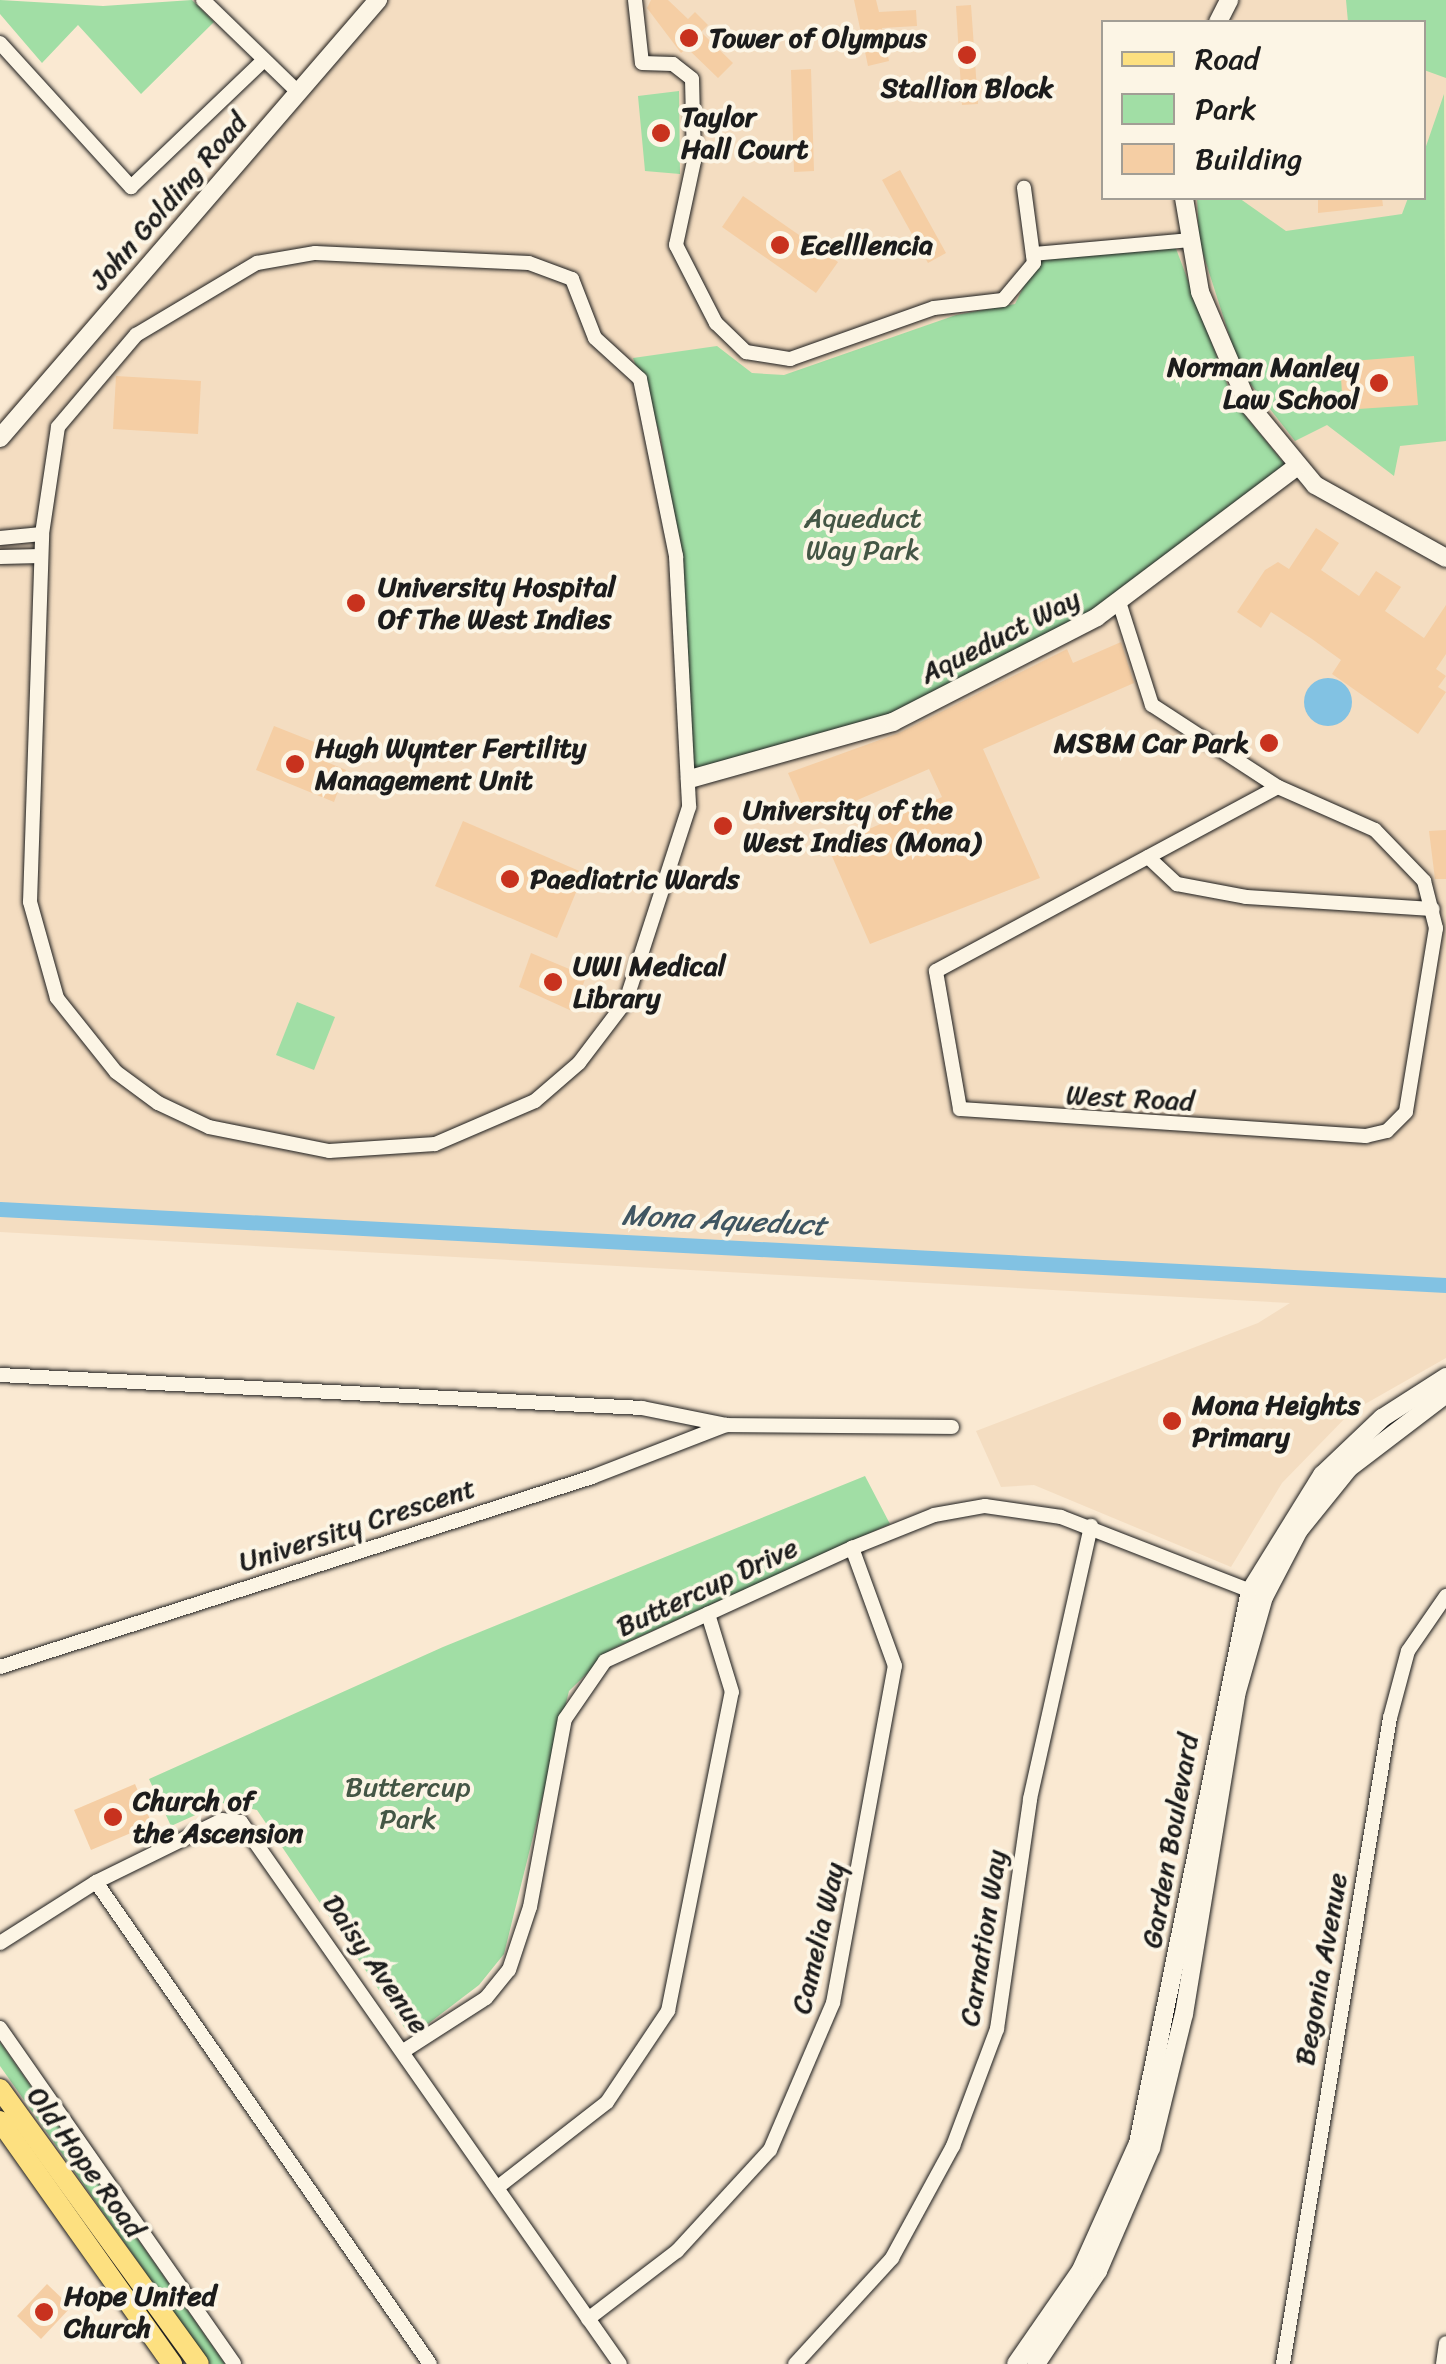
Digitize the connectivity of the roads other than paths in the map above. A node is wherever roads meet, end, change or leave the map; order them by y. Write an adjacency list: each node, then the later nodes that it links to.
1 (203, 0): 5 (street)
2 (378, 0): 6 (street, John Golding Road)
3 (635, 0): 10 (street)
4 (0, 43): 5 (street)
5 (264, 60): 6 (street)
6 (298, 92): 11 (street, John Golding Road)
7 (1024, 188): 10 (street)
8 (1184, 200): 9 (street)
9 (1189, 240): 10 (street); 12 (street)
10 (1032, 254)
11 (0, 438)
12 (1296, 467): 17 (street); 18 (street, Aqueduct Way)
13 (42, 534): 14 (street); 15 (street); 19 (street)
14 (0, 538)
15 (41, 556): 16 (street); 19 (street)
16 (0, 557)
17 (1446, 558)
18 (1120, 605): 19 (street, Aqueduct Way); 20 (street)
19 (690, 779)
20 (1278, 787): 21 (street, West Road); 22 (street)
21 (1148, 857): 22 (street); 22 (street, West Road)
22 (1433, 908)
23 (0, 1375): 26 (street, University Crescent)
24 (1446, 1378): 30 (street, Garden Boulevard)
25 (1446, 1394): 30 (street, Garden Boulevard)
26 (726, 1425): 27 (street, University Crescent); 33 (street, University Crescent)
27 (952, 1427)
28 (1090, 1526): 29 (street, Buttercup Drive); 30 (street, Buttercup Drive); 48 (street, Carnation Way)
29 (852, 1548): 32 (street, Buttercup Drive); 41 (street, Camelia Way)
30 (1257, 1594): 49 (street, Garden Boulevard); 50 (street, Garden Boulevard)
31 (1446, 1596): 51 (street, Begonia Avenue)
32 (708, 1614): 37 (street, Buttercup Drive); 40 (street)
33 (0, 1667)
34 (96, 1882): 35 (street, Daisy Avenue); 37 (street, Daisy Avenue); 46 (street)
35 (0, 1943)
36 (0, 2028): 45 (street)
37 (406, 2050): 40 (street, Daisy Avenue)
38 (0, 2089): 44 (main road, Old Hope Road)
39 (0, 2121): 43 (main road, Old Hope Road)
40 (498, 2187): 41 (street, Daisy Avenue)
41 (588, 2319): 47 (street, Daisy Avenue)
42 (1446, 2343): 52 (street)
43 (172, 2364)
44 (199, 2364)
45 (234, 2364)
46 (430, 2364)
47 (620, 2364)
48 (795, 2364)
49 (1016, 2364)
50 (1036, 2364)
51 (1283, 2364)
52 (1442, 2364)

